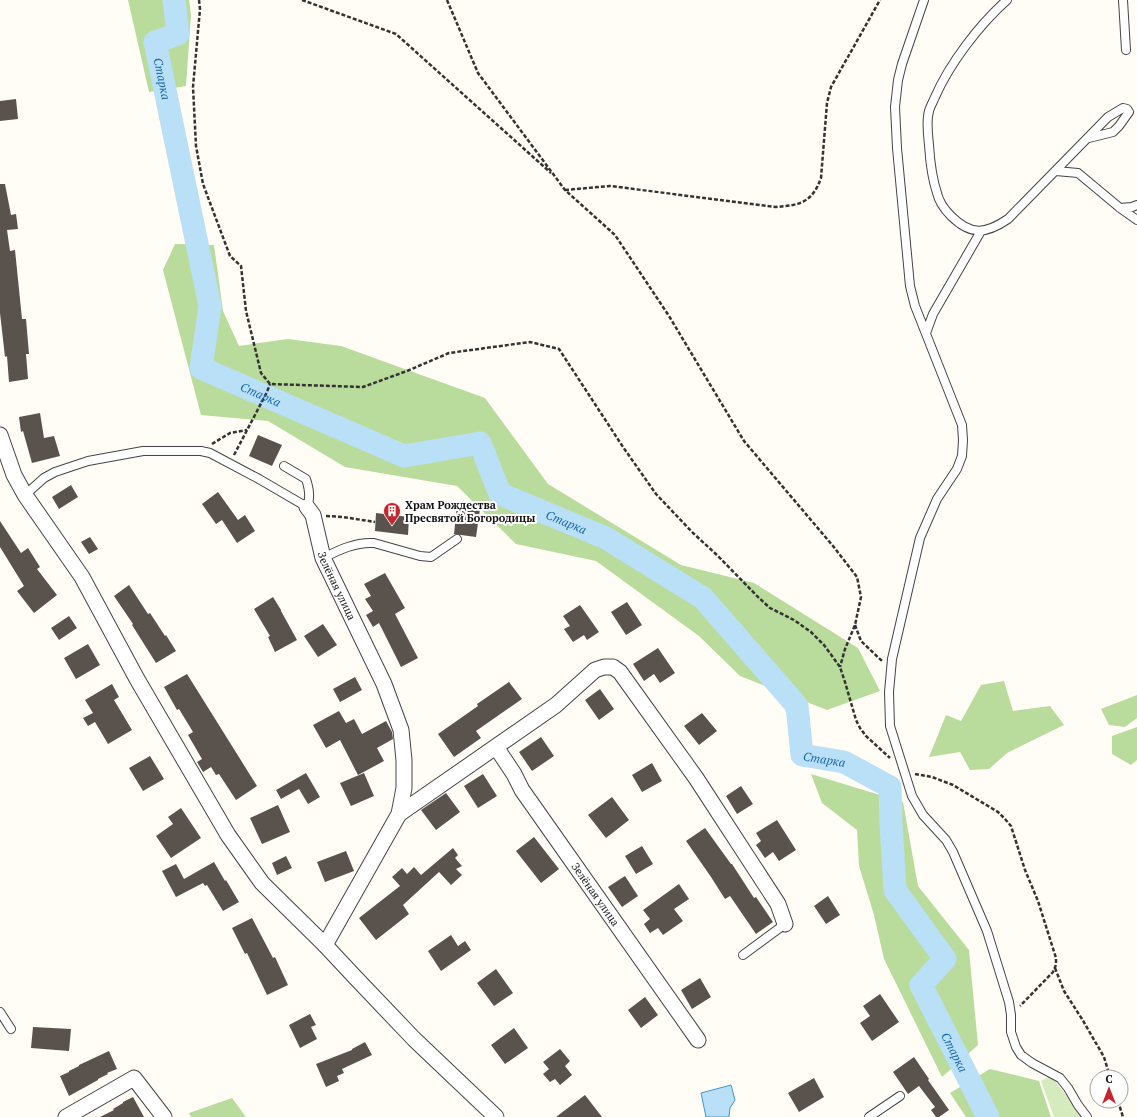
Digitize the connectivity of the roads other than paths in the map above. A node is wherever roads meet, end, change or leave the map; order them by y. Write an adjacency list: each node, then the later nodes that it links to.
1 (924, 0): 11 (lane)
2 (1008, 0): 10 (lane)
3 (1123, 0): 4 (lane)
4 (1126, 50)
5 (1089, 138): 5 (lane); 6 (lane)
6 (1056, 171): 8 (lane); 10 (lane)
7 (1137, 205): 8 (lane)
8 (1120, 208): 9 (lane)
9 (1137, 220)
10 (981, 231): 11 (lane)
11 (926, 333): 31 (lane)
12 (0, 435): 14 (street)
13 (284, 466): 15 (lane)
14 (25, 495): 15 (lane); 21 (street)
15 (310, 511): 17 (street, Зелёная улица)
16 (457, 539): 17 (lane)
17 (323, 558): 19 (street, Зелёная улица)
18 (496, 747): 19 (street); 20 (street); 25 (street, Зелёная улица)
19 (399, 814): 21 (street, Зелёная улица)
20 (785, 924): 22 (lane)
21 (325, 945): 29 (street)
22 (743, 955)
23 (0, 1012): 24 (lane)
24 (11, 1029)
25 (698, 1040)
26 (900, 1096): 30 (lane)
27 (66, 1117): 28 (street)
28 (164, 1117)
29 (496, 1117)
30 (869, 1117)
31 (1087, 1117)

